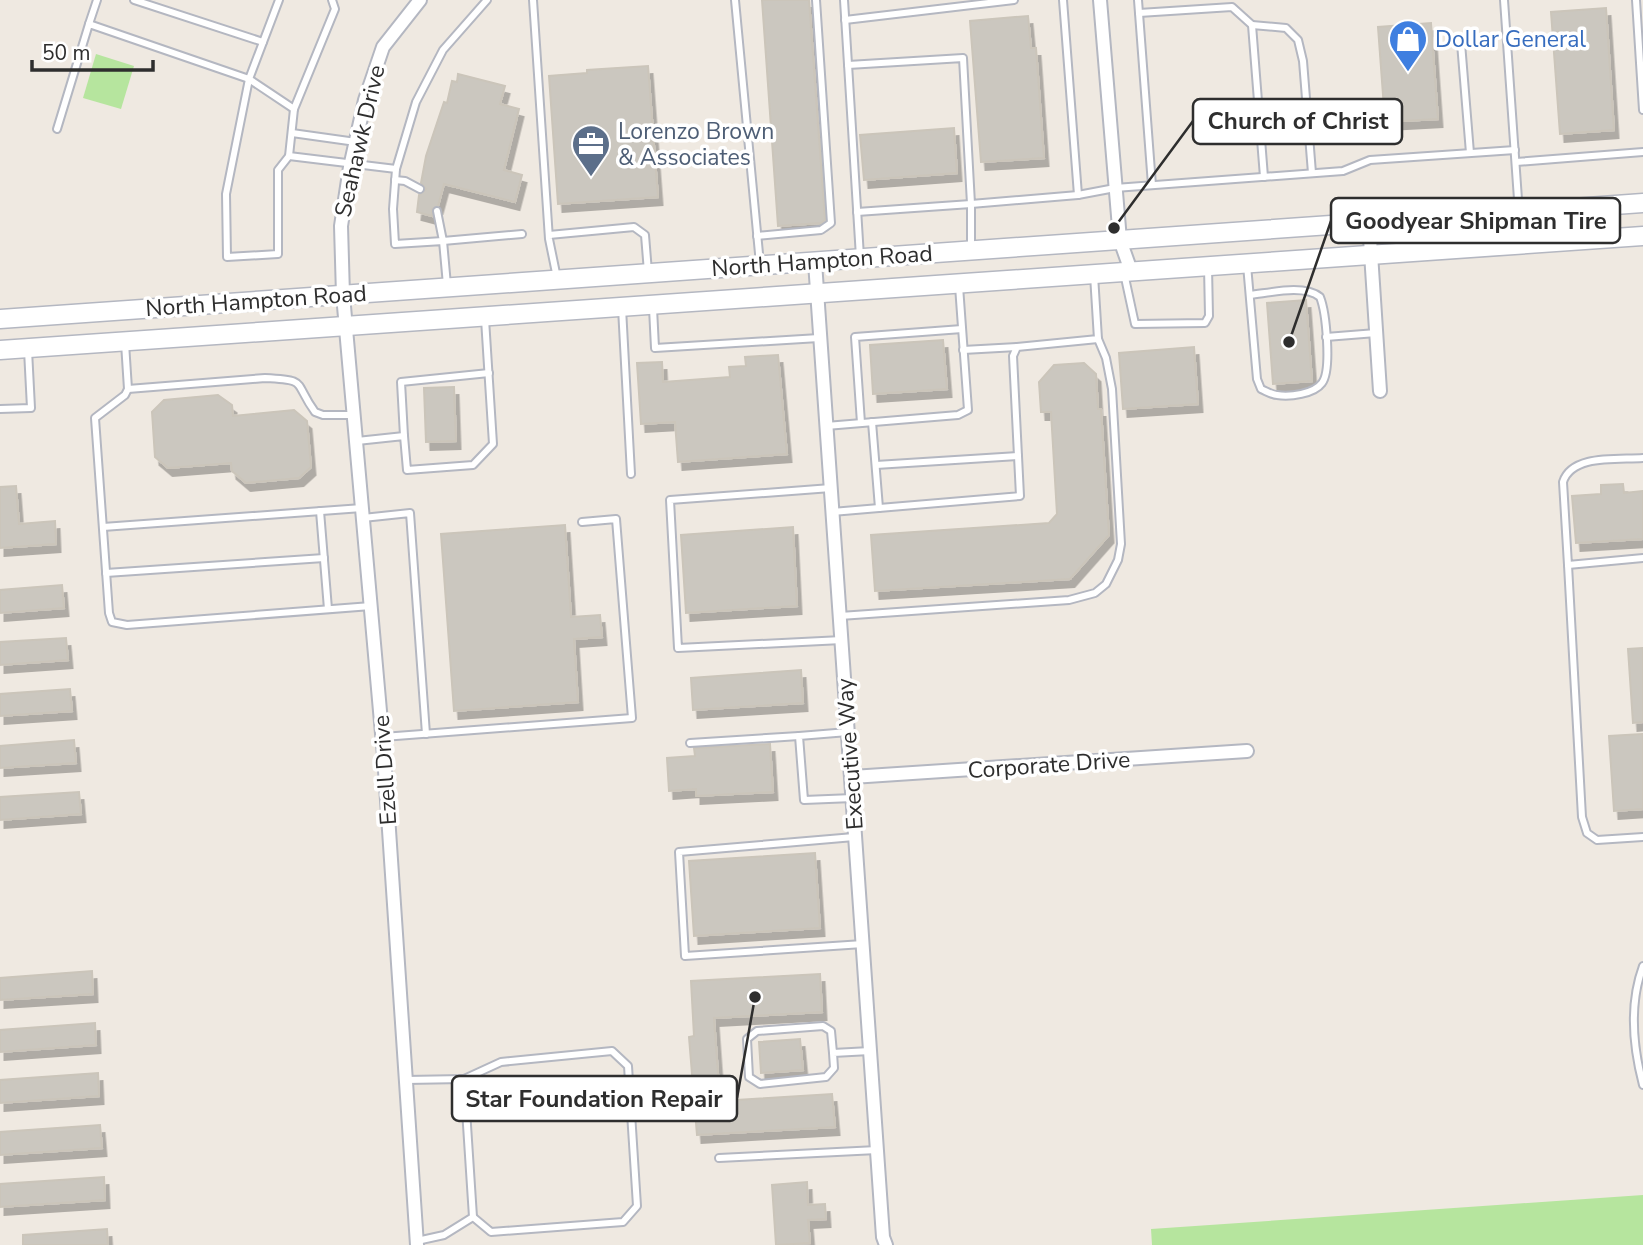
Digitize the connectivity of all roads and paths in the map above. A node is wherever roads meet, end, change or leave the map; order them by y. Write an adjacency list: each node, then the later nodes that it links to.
1 (97, 0): 20 (lane)
2 (134, 0): 22 (lane)
3 (279, 0): 22 (lane)
4 (332, 0): 27 (lane)
5 (420, 0): 31 (street, Seahawk Drive)
6 (487, 0): 38 (lane)
7 (533, 0): 53 (lane)
8 (735, 0): 54 (lane)
9 (816, 0): 54 (lane)
10 (844, 0): 19 (lane)
11 (1014, 0): 17 (lane)
12 (1063, 0): 45 (lane)
13 (1100, 0): 43 (street)
14 (1138, 0): 18 (lane)
15 (1504, 0): 32 (lane)
16 (1636, 0): 24 (lane)
17 (951, 4): 19 (lane)
18 (1139, 13): 21 (lane); 42 (lane)
19 (845, 20): 25 (lane)
20 (89, 24): 26 (lane); 29 (lane)
21 (1252, 25): 39 (lane); 40 (lane)
22 (263, 42): 26 (lane)
23 (1461, 43): 34 (lane)
24 (1641, 56): 28 (lane)
25 (848, 65): 47 (lane); 49 (lane)
26 (249, 79): 27 (lane); 35 (lane)
27 (294, 109): 30 (lane)
28 (1643, 110)
29 (57, 129)
30 (292, 133): 31 (lane); 35 (lane)
31 (356, 142): 37 (street, Seahawk Drive)
32 (1515, 150): 34 (lane); 36 (lane)
33 (1643, 152): 36 (lane)
34 (1470, 153): 39 (lane)
35 (289, 156): 37 (lane)
36 (1516, 162): 50 (lane)
37 (351, 164): 38 (lane); 73 (street, Seahawk Drive)
38 (396, 169): 41 (lane)
39 (1312, 173): 40 (lane)
40 (1264, 177): 42 (lane)
41 (395, 180): 44 (lane); 57 (lane)
42 (1152, 185): 43 (lane)
43 (1115, 188): 45 (lane); 56 (street)
44 (420, 189)
45 (1078, 195): 47 (lane)
46 (1643, 203): 50 (main road, North Hampton Road)
47 (971, 204): 49 (lane); 59 (lane)
48 (437, 211): 57 (lane)
49 (857, 212): 61 (lane)
50 (1520, 212): 51 (main road, North Hampton Road); 58 (lane)
51 (1369, 223): 56 (main road, North Hampton Road); 60 (street)
52 (522, 234): 57 (lane)
53 (549, 236): 67 (lane); 69 (lane)
54 (757, 236): 64 (lane)
55 (1643, 236): 58 (main road, North Hampton Road)
56 (1120, 240): 59 (main road, North Hampton Road); 66 (street)
57 (443, 241): 71 (lane)
58 (1521, 244): 60 (main road, North Hampton Road)
59 (971, 251): 61 (main road, North Hampton Road)
60 (1371, 255): 63 (main road, North Hampton Road); 82 (street)
61 (860, 259): 62 (main road, North Hampton Road)
62 (816, 262): 64 (main road, North Hampton Road); 72 (street, Executive Way)
63 (1247, 263): 65 (main road, North Hampton Road); 74 (lane)
64 (760, 266): 67 (main road, North Hampton Road)
65 (1208, 266): 66 (main road, North Hampton Road); 66 (lane)
66 (1128, 271): 68 (main road, North Hampton Road)
67 (648, 274): 69 (main road, North Hampton Road)
68 (1094, 274): 70 (main road, North Hampton Road); 85 (lane)
69 (558, 280): 71 (main road, North Hampton Road)
70 (958, 283): 72 (main road, North Hampton Road); 81 (lane)
71 (447, 288): 73 (main road, North Hampton Road)
72 (816, 293): 75 (main road, North Hampton Road); 84 (street, Executive Way)
73 (343, 295): 77 (main road, North Hampton Road); 80 (street, Ezell Drive)
74 (1250, 295): 83 (lane); 83 (lane)
75 (653, 304): 76 (main road, North Hampton Road); 84 (lane)
76 (622, 306): 78 (main road, North Hampton Road); 104 (lane)
77 (122, 311): 79 (main road, North Hampton Road); 86 (main road)
78 (485, 316): 80 (main road, North Hampton Road); 91 (lane)
79 (0, 319)
80 (346, 326): 86 (main road, North Hampton Road); 95 (street, Ezell Drive)
81 (962, 329): 90 (lane); 97 (lane)
82 (1376, 333): 83 (lane); 93 (street)
83 (1326, 337)
84 (820, 338): 98 (street, Executive Way)
85 (1098, 340): 87 (lane); 118 (lane)
86 (124, 341): 88 (main road, North Hampton Road); 92 (lane)
87 (1017, 347): 90 (lane); 101 (lane)
88 (28, 348): 89 (main road, North Hampton Road); 94 (lane)
89 (0, 349)
90 (964, 351): 96 (lane)
91 (489, 373): 99 (lane); 99 (lane)
92 (128, 389): 95 (lane); 111 (lane)
93 (1380, 391)
94 (0, 409)
95 (354, 415): 100 (street, Ezell Drive)
96 (872, 422): 97 (lane); 103 (lane)
97 (862, 423): 98 (lane)
98 (826, 426): 105 (street, Executive Way)
99 (404, 436): 100 (lane)
100 (356, 441): 109 (street, Ezell Drive)
101 (1018, 456): 103 (lane); 106 (lane)
102 (1643, 458): 114 (lane)
103 (876, 465): 106 (lane)
104 (631, 474)
105 (831, 488): 108 (street, Executive Way); 119 (lane)
106 (879, 508): 108 (lane)
107 (320, 511): 109 (lane); 111 (lane); 112 (lane)
108 (832, 512): 118 (street, Executive Way)
109 (363, 513): 116 (street, Ezell Drive); 121 (lane)
110 (582, 522): 121 (lane)
111 (103, 527): 115 (lane)
112 (324, 558): 115 (lane); 117 (lane)
113 (1643, 558): 114 (lane)
114 (1568, 565): 129 (lane)
115 (106, 573): 117 (lane)
116 (371, 606): 117 (lane); 123 (street, Ezell Drive)
117 (328, 609)
118 (840, 616): 119 (street, Executive Way)
119 (842, 640): 120 (street, Executive Way)
120 (848, 732): 122 (lane); 126 (street, Executive Way)
121 (426, 734): 123 (lane)
122 (799, 736): 124 (lane); 127 (lane)
123 (383, 737): 135 (street, Ezell Drive)
124 (690, 743)
125 (1247, 751): 126 (street, Corporate Drive)
126 (852, 777): 127 (street, Executive Way)
127 (853, 798): 128 (street, Executive Way)
128 (856, 836): 130 (street, Executive Way); 130 (lane)
129 (1643, 837)
130 (863, 944): 132 (street, Executive Way)
131 (1643, 966): 136 (lane)
132 (870, 1051): 133 (lane); 137 (street, Executive Way)
133 (833, 1053): 133 (lane)
134 (464, 1079): 135 (lane); 139 (lane); 139 (lane)
135 (405, 1080): 140 (street, Ezell Drive)
136 (1643, 1085)
137 (877, 1150): 138 (lane); 141 (street, Executive Way)
138 (719, 1158)
139 (474, 1217): 140 (lane)
140 (417, 1243)
141 (886, 1245)

